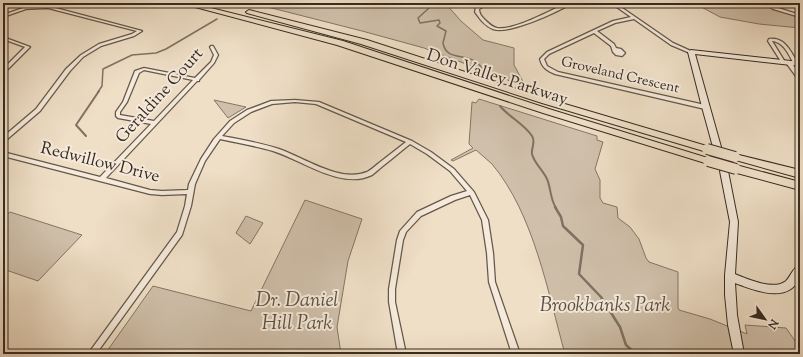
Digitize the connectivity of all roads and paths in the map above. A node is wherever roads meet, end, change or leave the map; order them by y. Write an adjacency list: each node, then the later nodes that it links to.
1 (184, 3): 29 (highway, Don Valley Parkway, bridge)
2 (210, 3): 27 (highway, Don Valley Parkway, bridge)
3 (488, 3): 4 (street)
4 (570, 3)
5 (612, 3): 9 (street)
6 (767, 3): 8 (street)
7 (3, 16): 22 (street)
8 (800, 16)
9 (634, 18): 10 (street, Groveland Crescent); 14 (street)
10 (594, 31): 13 (street); 19 (street, Groveland Crescent)
11 (3, 38): 16 (street)
12 (212, 47): 18 (street, Geraldine Court)
13 (614, 49)
14 (691, 52): 15 (street); 19 (street)
15 (792, 63): 15 (street); 17 (street)
16 (3, 71)
17 (800, 78)
18 (197, 80): 20 (street, Geraldine Court); 20 (street)
19 (705, 107): 24 (street)
20 (155, 124): 28 (street, Geraldine Court)
21 (218, 137): 23 (street); 23 (street); 30 (street)
22 (3, 140)
23 (410, 142): 31 (street)
24 (717, 147)
25 (3, 154): 28 (street, Redwillow Drive)
26 (724, 171): 33 (street)
27 (800, 174)
28 (102, 179): 30 (street, Redwillow Drive)
29 (800, 186)
30 (190, 192): 34 (street)
31 (471, 192): 35 (street); 36 (street)
32 (800, 269): 33 (street)
33 (730, 277): 37 (street)
34 (92, 354)
35 (402, 354)
36 (516, 354)
37 (739, 354)

